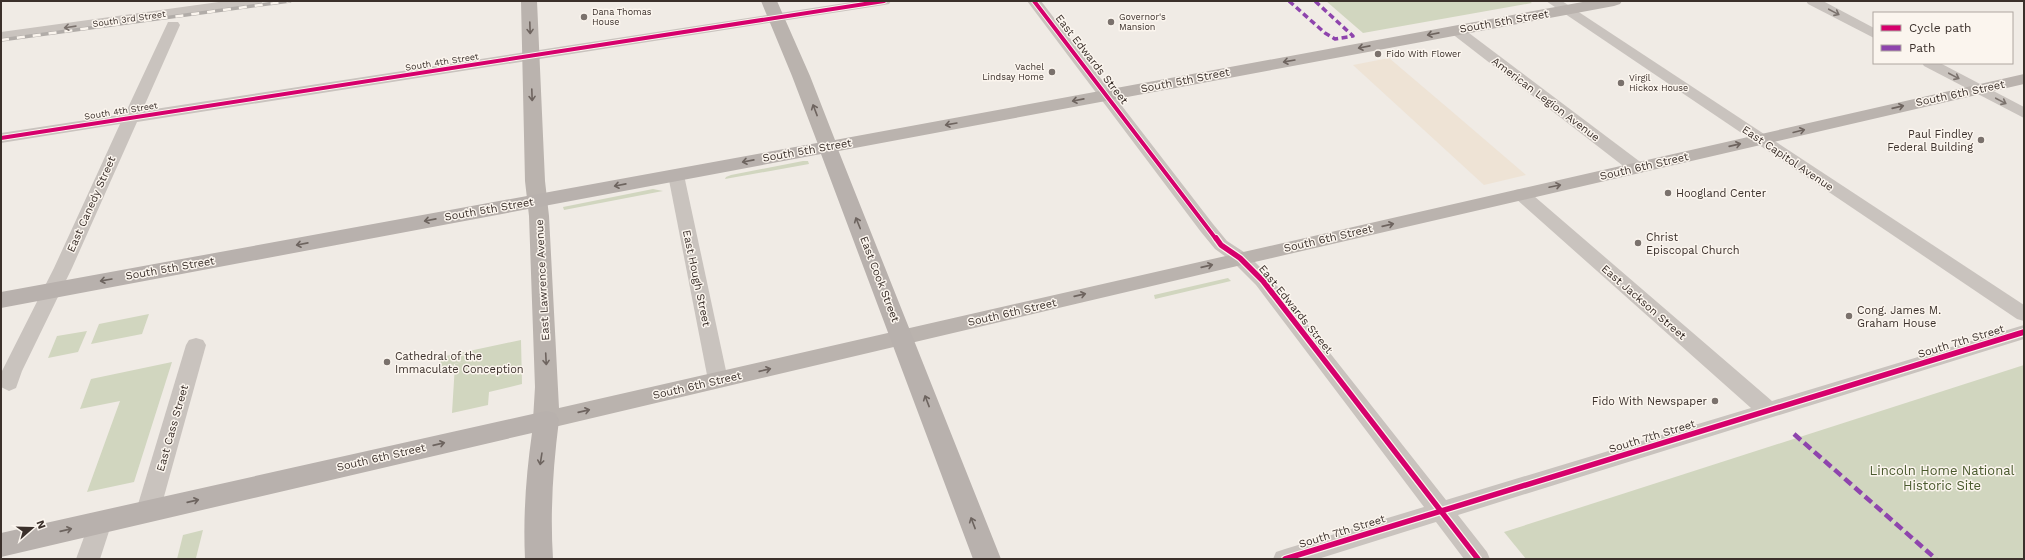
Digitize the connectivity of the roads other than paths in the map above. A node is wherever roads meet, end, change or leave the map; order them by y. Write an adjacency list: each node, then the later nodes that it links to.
1 (256, 1): 10 (street, South 3rd Street)
2 (529, 1): 15 (main road, East Lawrence Avenue, one-way to 15)
3 (769, 1): 11 (main road, East Cook Street)
4 (884, 1): 11 (street, South 4th Street)
5 (1034, 1): 19 (street, East Edwards Street)
6 (1553, 1): 9 (street, East Capitol Avenue)
7 (1614, 1): 9 (main road, South 5th Street)
8 (1813, 1): 13 (street, one-way to 13)
9 (1567, 10): 12 (main road, South 5th Street); 23 (street, East Capitol Avenue)
10 (178, 12): 14 (street, South 3rd Street, one-way to 14); 21 (street, East Canedy Street)
11 (776, 18): 15 (street, South 4th Street); 24 (main road, East Cook Street, one-way to 11)
12 (1456, 30): 19 (main road, South 5th Street, one-way to 19); 25 (street, American Legion Avenue)
13 (1873, 33)
14 (1, 36)
15 (531, 56): 21 (street, South 4th Street); 28 (main road, East Lawrence Avenue, one-way to 28)
16 (1931, 64): 18 (street, one-way to 18)
17 (2024, 79): 18 (main road, South 6th Street)
18 (1978, 89): 20 (street, one-way to 20); 23 (main road, South 6th Street, one-way to 18)
19 (1107, 95): 24 (main road, South 5th Street, one-way to 24); 29 (street, East Edwards Street)
20 (2024, 113)
21 (130, 118): 22 (street, South 4th Street); 30 (street, East Canedy Street)
22 (1, 138)
23 (1761, 139): 25 (main road, South 6th Street, one-way to 23); 32 (street, East Capitol Avenue)
24 (828, 147): 26 (main road, South 5th Street, one-way to 26); 34 (main road, East Cook Street, one-way to 24)
25 (1637, 168): 27 (main road, South 6th Street, one-way to 25)
26 (676, 175): 28 (main road, South 5th Street, one-way to 28); 36 (street, East Hough Street)
27 (1521, 194): 29 (main road, South 6th Street, one-way to 27); 38 (street, East Jackson Street)
28 (537, 200): 30 (main road, South 5th Street, one-way to 30); 39 (main road, East Lawrence Avenue, one-way to 39)
29 (1240, 258): 34 (main road, South 6th Street, one-way to 29); 41 (street, East Edwards Street)
30 (51, 290): 31 (main road, South 5th Street); 37 (street, East Canedy Street)
31 (1, 300)
32 (2024, 314)
33 (2024, 332): 38 (street, South 7th Street)
34 (902, 338): 36 (main road, South 6th Street, one-way to 34); 46 (main road, East Cook Street, one-way to 34)
35 (196, 345): 40 (street, East Cass Street)
36 (718, 380): 39 (main road, South 6th Street, one-way to 36)
37 (9, 383)
38 (1768, 410): 41 (street, South 7th Street)
39 (546, 420): 40 (main road, South 6th Street, one-way to 39); 45 (main road, East Lawrence Avenue, one-way to 45)
40 (148, 511): 42 (main road, South 6th Street)
41 (1441, 511): 47 (street, South 7th Street); 48 (street, East Edwards Street)
42 (100, 522): 43 (main road, South 6th Street, one-way to 42); 44 (street)
43 (1, 545)
44 (88, 559)
45 (539, 559)
46 (987, 559)
47 (1286, 559)
48 (1478, 559)

